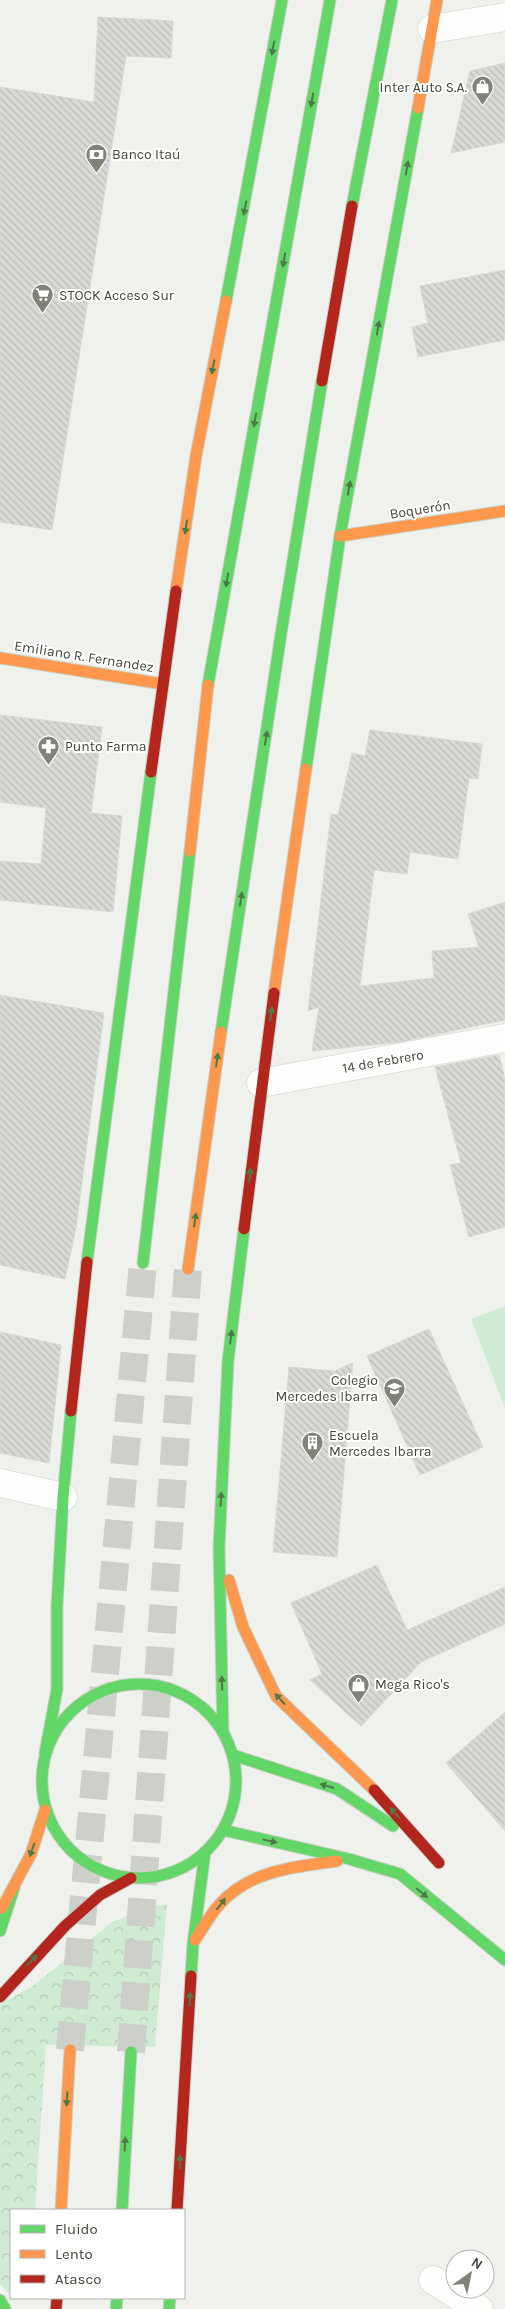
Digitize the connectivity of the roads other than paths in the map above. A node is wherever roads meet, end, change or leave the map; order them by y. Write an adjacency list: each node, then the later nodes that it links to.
1 (282, 0): 10 (main road, one-way to 10)
2 (330, 0): 13 (main road, one-way to 13)
3 (392, 0): 14 (main road, one-way to 3)
4 (437, 0): 6 (main road)
5 (505, 17): 6 (street)
6 (432, 29): 8 (main road, one-way to 6)
7 (505, 511): 8 (main road, Boquerón)
8 (340, 536): 12 (main road, one-way to 8)
9 (0, 658): 10 (main road, Emiliano R. Fernandez)
10 (163, 684): 16 (main road)
11 (505, 1038): 12 (street, 14 de Febrero)
12 (261, 1083): 17 (main road, one-way to 12)
13 (143, 1263)
14 (188, 1269)
15 (0, 1483): 16 (street)
16 (63, 1497): 19 (main road)
17 (219, 1548): 18 (main road, one-way to 17); 20 (main road)
18 (223, 1732): 19 (main road); 20 (main road)
19 (45, 1753): 21 (main road)
20 (234, 1755): 22 (main road)
21 (46, 1810): 25 (main road); 26 (main road, one-way to 26)
22 (223, 1830): 23 (main road); 24 (main road, one-way to 24)
23 (206, 1852): 25 (main road); 29 (main road)
24 (349, 1859): 29 (main road, one-way to 24); 30 (main road, one-way to 30)
25 (131, 1878): 31 (main road, one-way to 25)
26 (14, 1888): 27 (main road); 28 (main road)
27 (0, 1911)
28 (0, 1931)
29 (193, 1944): 36 (main road, one-way to 29)
30 (505, 1960)
31 (0, 1997)
32 (70, 2050): 34 (main road, one-way to 34)
33 (130, 2052): 35 (main road, one-way to 33)
34 (61, 2209)
35 (122, 2209)
36 (177, 2209)
37 (433, 2280): 40 (street)
38 (0, 2300): 39 (main road)
39 (5, 2309)
40 (479, 2309)

